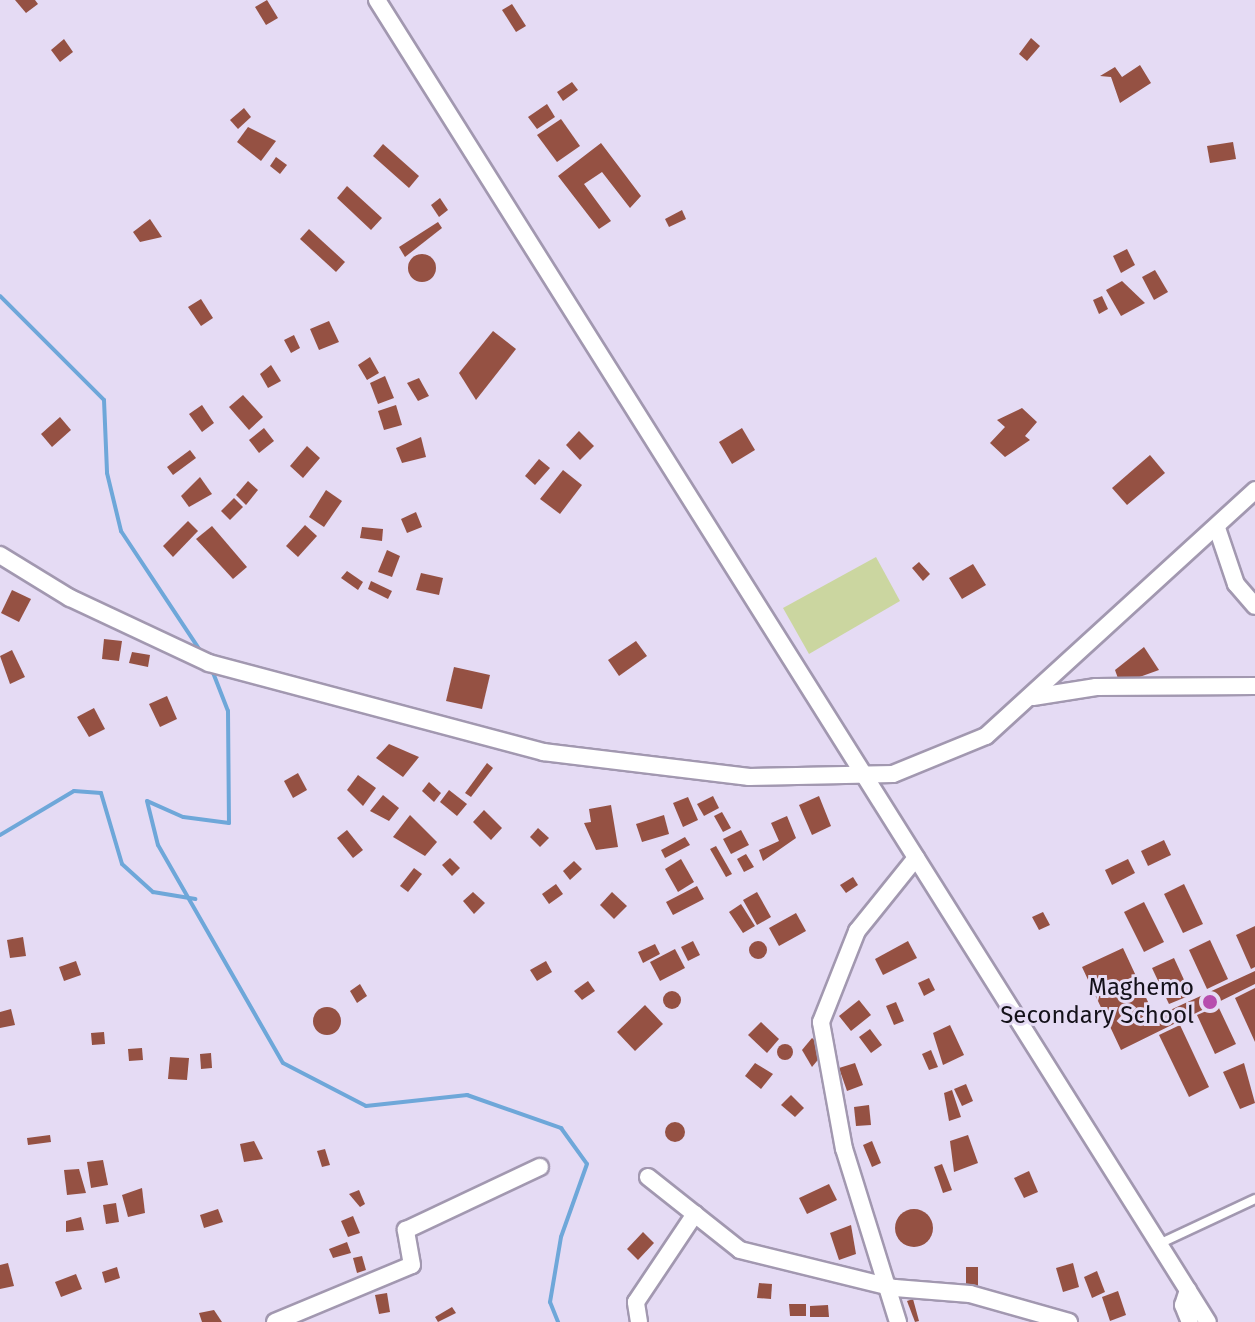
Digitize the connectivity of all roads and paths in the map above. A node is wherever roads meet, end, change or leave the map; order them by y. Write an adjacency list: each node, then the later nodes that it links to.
1 (377, 0): 8 (street)
2 (1255, 490): 3 (street)
3 (1217, 528): 5 (street); 7 (street)
4 (0, 555): 8 (street)
5 (1255, 606)
6 (1252, 683): 7 (street)
7 (1033, 697): 8 (street)
8 (866, 773): 9 (street)
9 (916, 858): 14 (street); 15 (street)
10 (540, 1167): 17 (street)
11 (648, 1177): 13 (street)
12 (1255, 1199): 14 (lane)
13 (695, 1214): 15 (street); 18 (street)
14 (1159, 1244): 16 (street)
15 (886, 1285): 19 (street); 20 (street)
16 (1188, 1290): 21 (street); 22 (street)
17 (275, 1322)
18 (639, 1322)
19 (898, 1322)
20 (1069, 1322)
21 (1190, 1322)
22 (1208, 1322)

